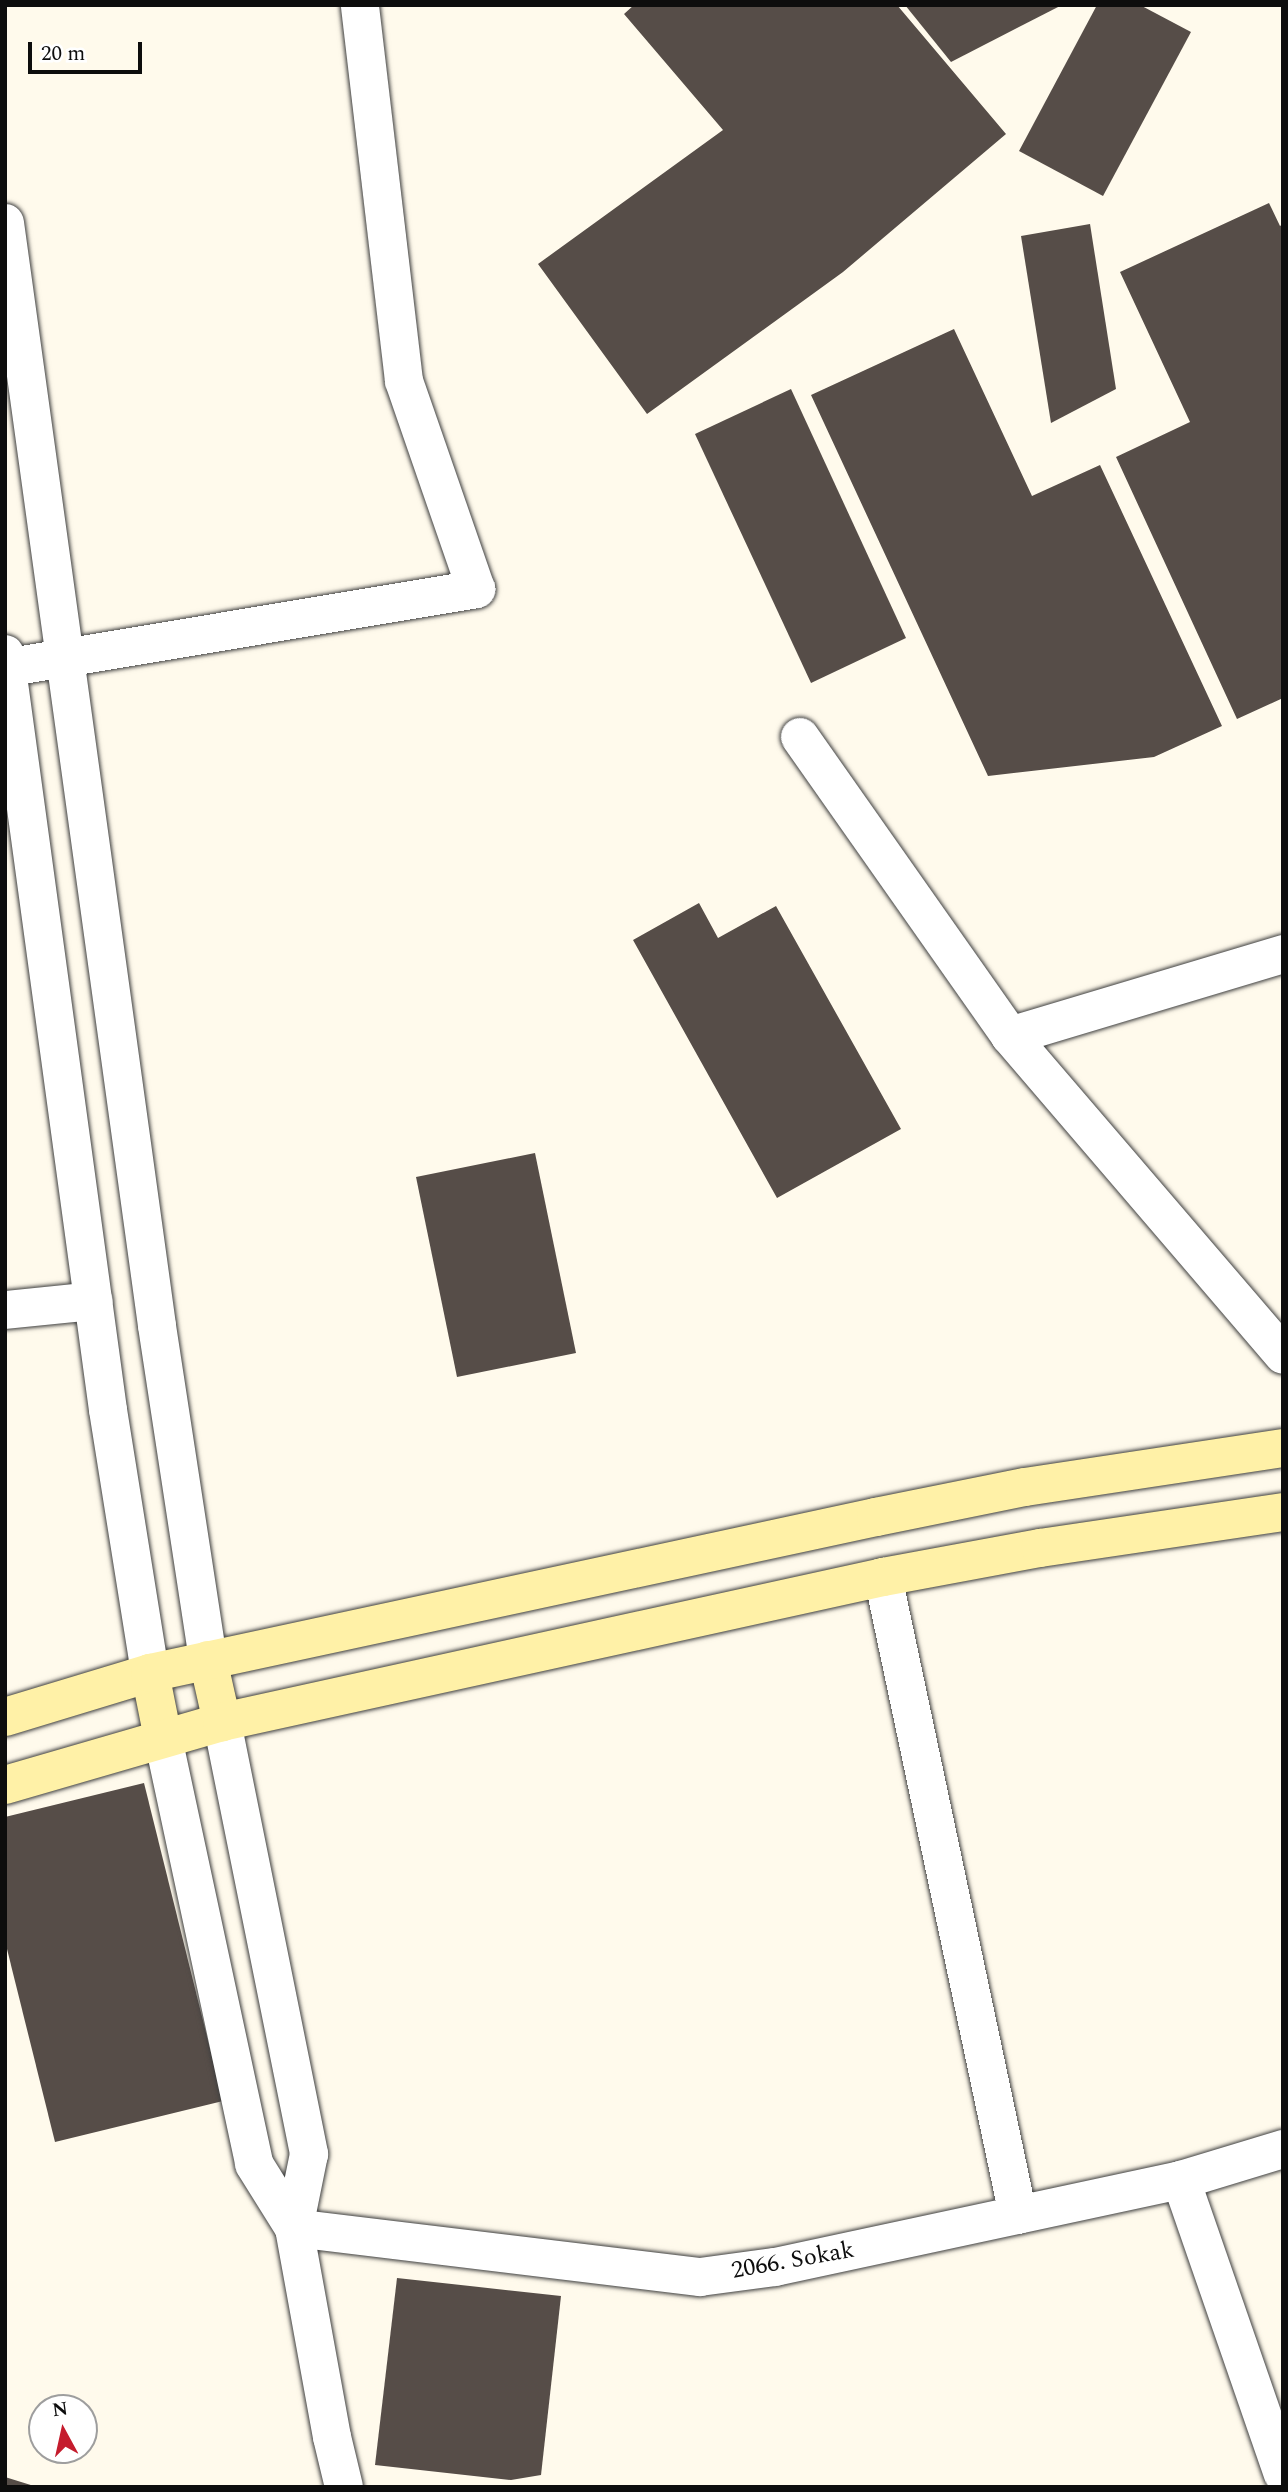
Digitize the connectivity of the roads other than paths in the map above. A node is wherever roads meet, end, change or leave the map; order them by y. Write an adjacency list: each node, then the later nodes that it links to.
1 (360, 5): 3 (street)
2 (5, 223): 3 (street)
3 (65, 660): 4 (street); 14 (street)
4 (6, 663): 8 (street)
5 (800, 737): 7 (street)
6 (1283, 954): 7 (street)
7 (1010, 1036): 10 (street)
8 (94, 1301): 9 (street); 15 (street)
9 (5, 1310)
10 (1283, 1355)
11 (1283, 1448): 14 (street)
12 (1283, 1512): 13 (street)
13 (883, 1577): 17 (street); 22 (street)
14 (208, 1660): 15 (street); 17 (street)
15 (150, 1673): 16 (street); 18 (street)
16 (5, 1717)
17 (222, 1722): 18 (street); 23 (street)
18 (163, 1738): 19 (street); 23 (street)
19 (5, 1785)
20 (1283, 2149): 21 (street, 2066. Sokak)
21 (1181, 2180): 22 (street, 2066. Sokak); 24 (street)
22 (1018, 2215): 23 (street, 2066. Sokak)
23 (294, 2228): 25 (street)
24 (1283, 2474)
25 (344, 2487)

